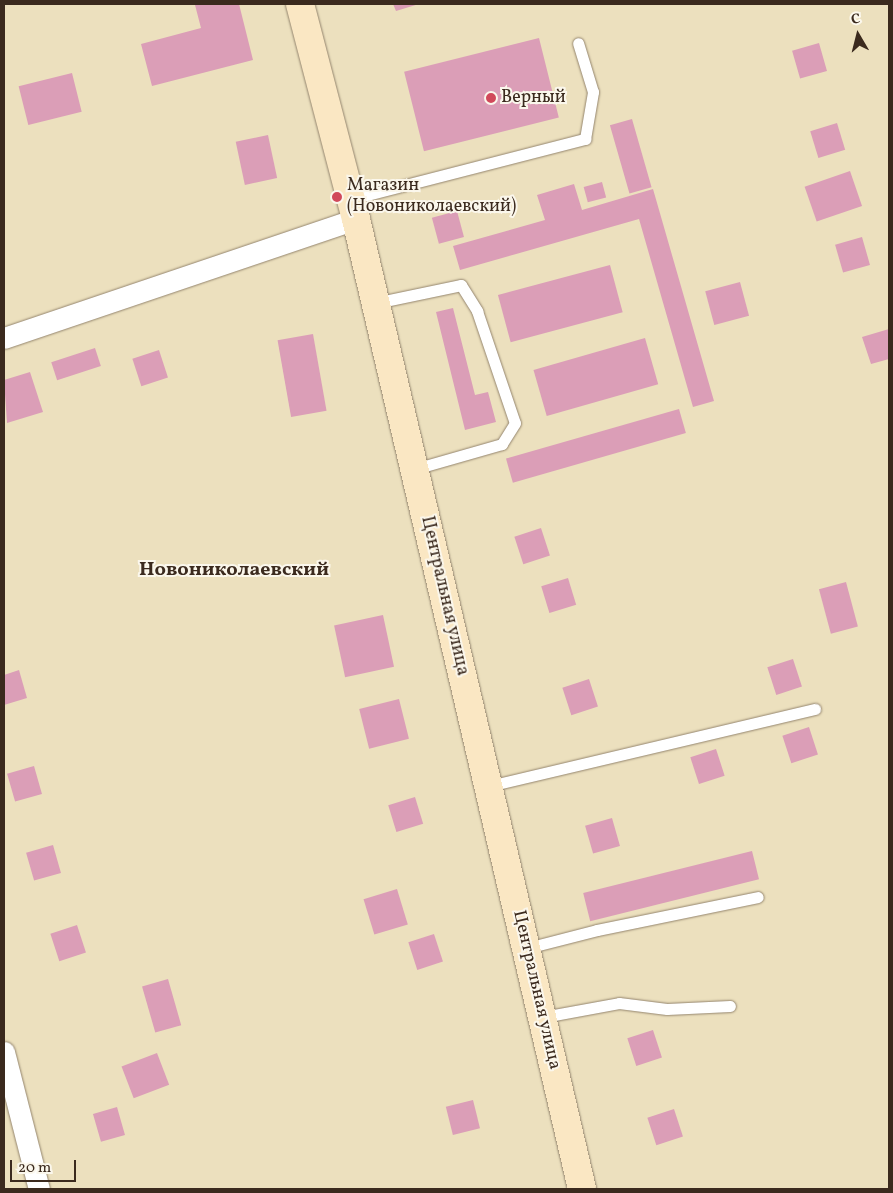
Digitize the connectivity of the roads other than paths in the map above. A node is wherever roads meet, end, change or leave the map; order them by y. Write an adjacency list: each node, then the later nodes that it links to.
1 (300, 4): 3 (main road, Центральная улица)
2 (578, 44): 3 (lane)
3 (353, 209): 4 (main road, Центральная улица); 5 (street)
4 (375, 303): 6 (main road, Центральная улица); 6 (lane)
5 (4, 338)
6 (415, 469): 8 (main road, Центральная улица)
7 (815, 709): 8 (lane)
8 (489, 786): 10 (main road, Центральная улица)
9 (758, 897): 10 (lane)
10 (526, 948): 12 (main road, Центральная улица)
11 (730, 1006): 12 (lane)
12 (543, 1018): 15 (main road, Центральная улица)
13 (4, 1052): 14 (street)
14 (39, 1189)
15 (582, 1189)

